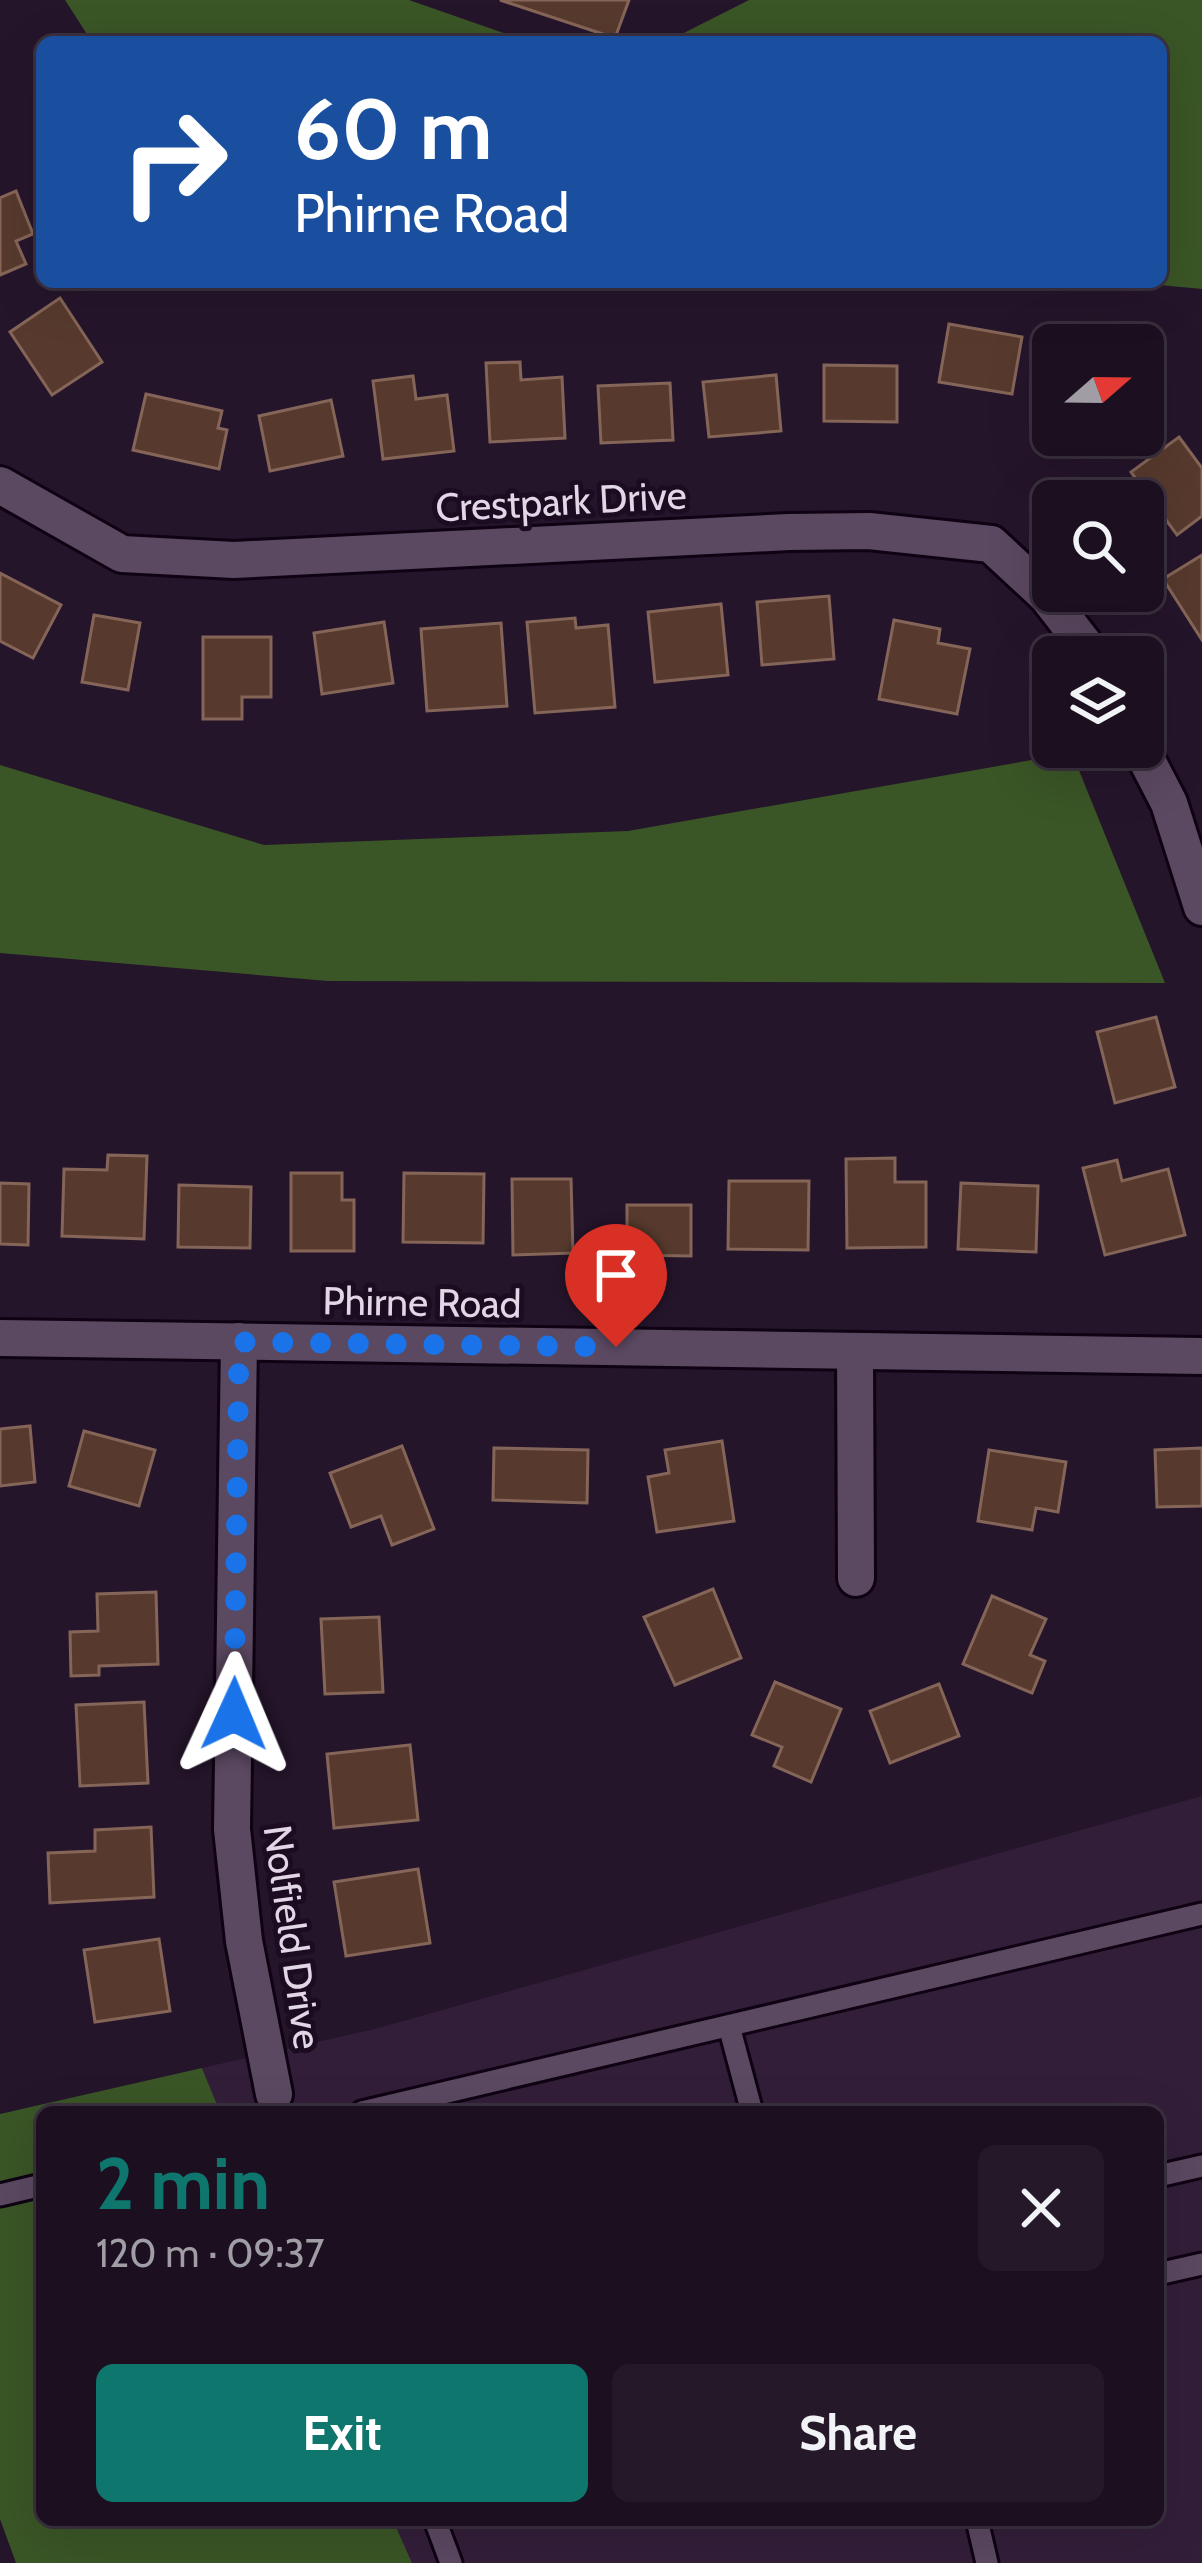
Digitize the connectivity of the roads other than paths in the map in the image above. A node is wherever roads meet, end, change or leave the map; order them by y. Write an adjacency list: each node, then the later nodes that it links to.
1 (0, 485): 2 (street, Crestpark Drive)
2 (1078, 636)
3 (1151, 768): 4 (street)
4 (1202, 907)
5 (0, 1338): 6 (street, Phirne Road)
6 (239, 1342): 7 (street, Phirne Road); 12 (street, Nolfield Drive)
7 (855, 1351): 8 (street, Phirne Road); 9 (street)
8 (1202, 1356)
9 (856, 1578)
10 (1202, 1914): 11 (lane)
11 (729, 2026): 13 (lane); 14 (lane)
12 (278, 2103)
13 (388, 2106)
14 (750, 2106)
15 (1202, 2166): 16 (lane)
16 (1164, 2175)
17 (36, 2187): 18 (lane)
18 (0, 2195)
19 (1202, 2264): 20 (lane)
20 (1164, 2274)
21 (437, 2526): 23 (lane)
22 (978, 2526): 24 (lane)
23 (452, 2563)
24 (987, 2563)

